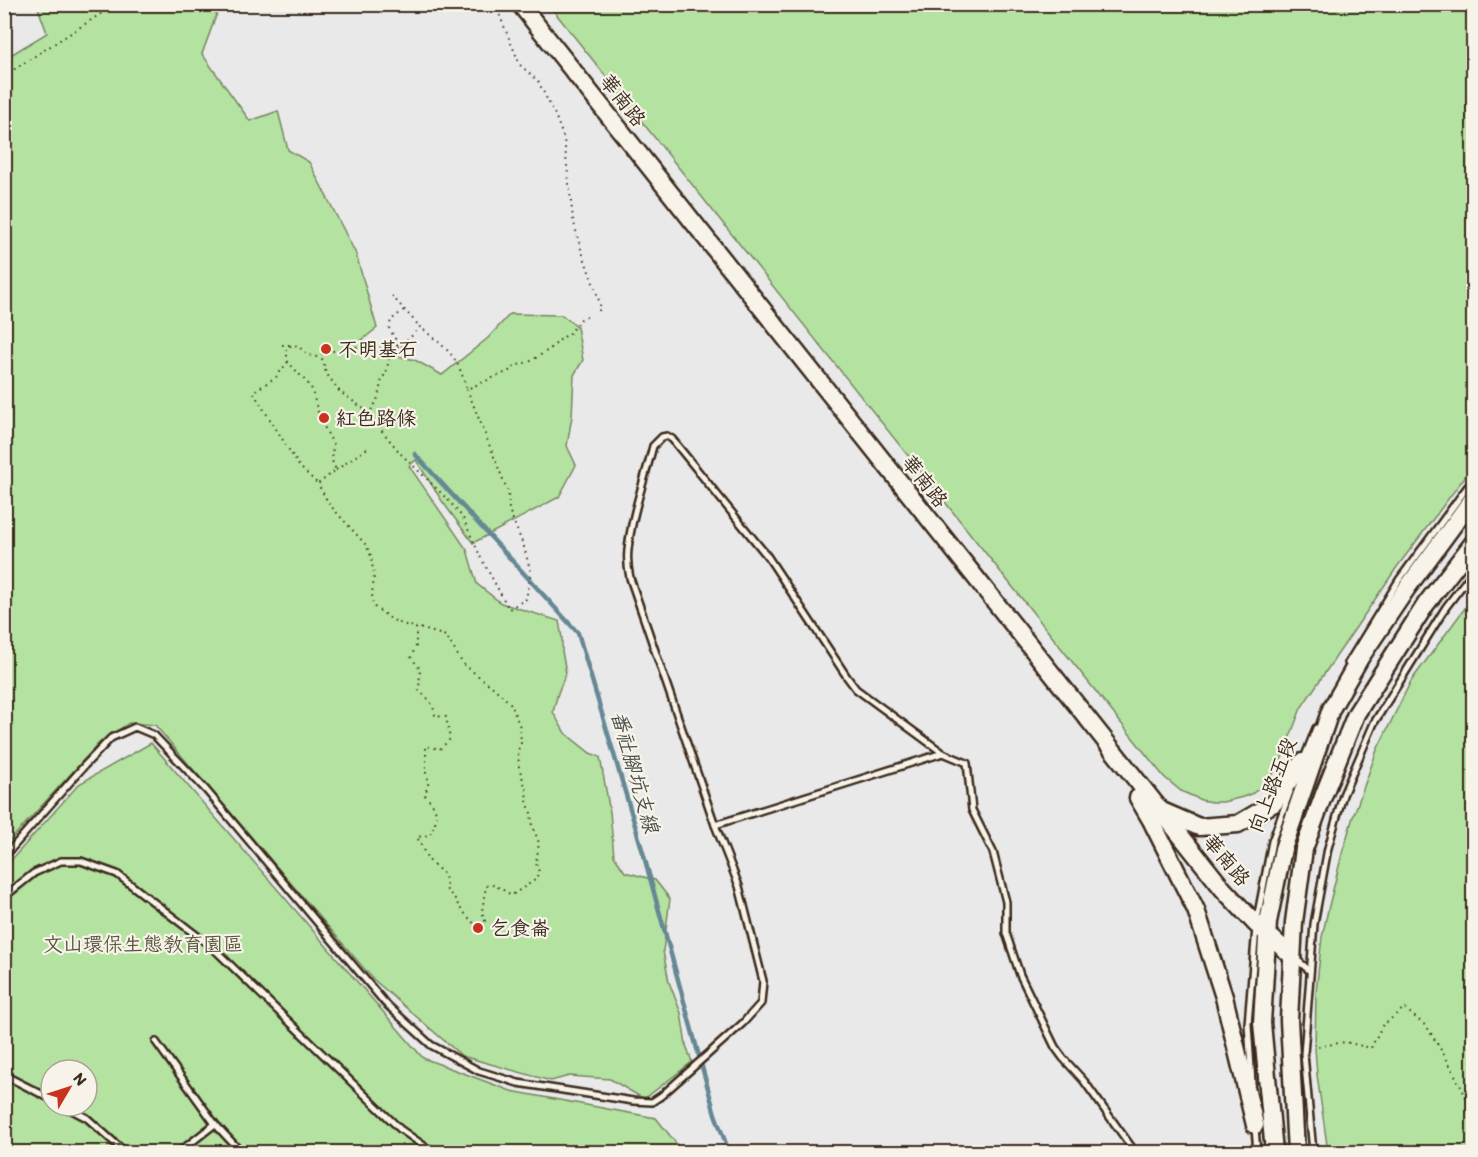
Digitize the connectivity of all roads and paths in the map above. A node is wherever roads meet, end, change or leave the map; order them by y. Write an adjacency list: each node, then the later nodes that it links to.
1 (110, 4): 4 (path)
2 (495, 4): 6 (path)
3 (520, 4): 32 (street, 華南路)
4 (4, 76)
5 (565, 189): 6 (path)
6 (571, 190): 9 (path)
7 (392, 296): 8 (path)
8 (404, 310): 11 (path); 15 (path)
9 (596, 312)
10 (591, 315): 18 (path)
11 (420, 327): 14 (path); 18 (path)
12 (282, 345): 13 (path)
13 (292, 345): 16 (path); 17 (path)
14 (402, 346): 15 (path); 19 (path)
15 (397, 347): 19 (path)
16 (317, 357)
17 (288, 362): 21 (path); 23 (path)
18 (467, 389): 19 (path)
19 (368, 415)
20 (369, 447): 21 (path)
21 (336, 471): 23 (path)
22 (1473, 478): 28 (lane)
23 (318, 484): 27 (path)
24 (1473, 496): 39 (street, 向上路五段)
25 (1473, 542): 40 (street)
26 (1473, 570): 41 (lane)
27 (416, 627): 27 (path)
28 (1343, 672)
29 (1326, 704): 30 (lane)
30 (1322, 713)
31 (1318, 723): 34 (lane, 向上路五段)
32 (1107, 745): 35 (street, 華南路); 49 (street)
33 (943, 753): 36 (lane); 36 (lane); 54 (lane)
34 (1302, 762): 35 (street); 39 (lane, 向上路五段)
35 (1159, 810): 39 (street, 華南路)
36 (715, 825): 37 (lane)
37 (4, 857)
38 (4, 897): 53 (lane)
39 (1262, 929): 40 (street, 華南路); 49 (lane, 向上路五段); 56 (street, 向上路五段)
40 (1292, 956): 41 (lane, 華南路); 57 (street)
41 (1310, 971): 42 (lane)
42 (1305, 1035): 46 (path); 58 (lane)
43 (156, 1042): 48 (lane)
44 (4, 1075): 45 (lane)
45 (39, 1093)
46 (1473, 1113)
47 (87, 1118): 50 (lane)
48 (215, 1124): 51 (lane); 52 (lane)
49 (1255, 1125): 55 (lane, 向上路五段)
50 (125, 1152)
51 (179, 1152)
52 (241, 1152)
53 (440, 1152)
54 (1135, 1152)
55 (1257, 1152)
56 (1274, 1152)
57 (1296, 1152)
58 (1313, 1152)

